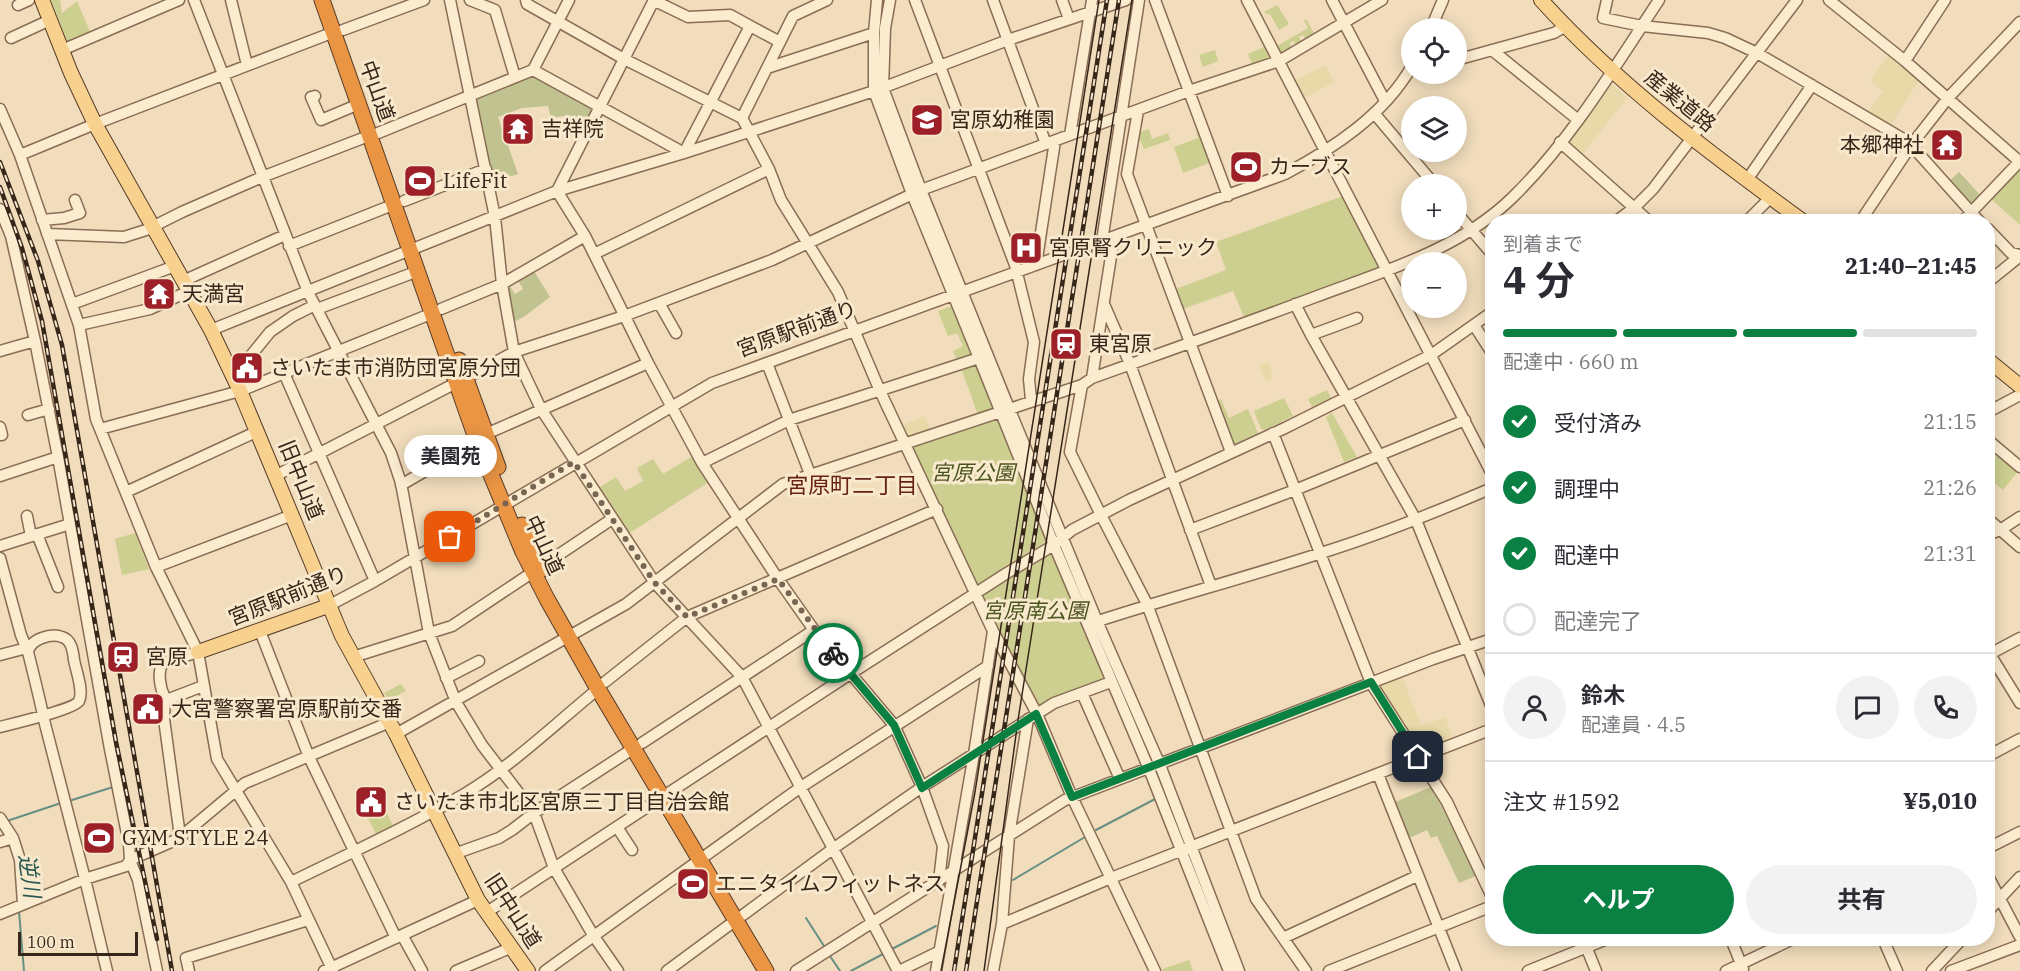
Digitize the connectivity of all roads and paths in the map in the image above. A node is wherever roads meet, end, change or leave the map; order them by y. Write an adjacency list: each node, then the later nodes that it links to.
1 (29, 0): 34 (street)
2 (42, 0): 38 (main road, 旧中山道)
3 (179, 0): 50 (street)
4 (195, 0): 62 (street)
5 (231, 0): 57 (street)
6 (322, 0): 45 (highway, 中山道)
7 (332, 0): 45 (highway, 中山道)
8 (424, 0): 45 (street)
9 (450, 0): 68 (street)
10 (470, 0): 63 (street)
11 (526, 0): 39 (street)
12 (569, 0): 39 (street)
13 (654, 0): 42 (street); 54 (street)
14 (827, 0): 49 (street)
15 (876, 0): 46 (street)
16 (890, 0): 66 (street)
17 (915, 0): 58 (street)
18 (993, 0): 48 (street)
19 (1062, 0): 37 (street)
20 (1092, 0): 35 (street)
21 (1126, 0): 35 (street)
22 (1138, 0): 78 (street)
23 (1155, 0): 67 (street)
24 (1247, 0): 55 (street)
25 (1332, 0): 40 (street)
26 (1382, 0): 40 (street)
27 (1443, 0): 36 (street)
28 (1541, 0): 43 (main road, 産業道路)
29 (1607, 0): 44 (street)
30 (1659, 0): 44 (street)
31 (1797, 0): 52 (street)
32 (1829, 0): 56 (street)
33 (1945, 0): 56 (street)
34 (18, 5)
35 (1090, 13): 37 (street); 84 (street)
36 (1435, 18)
37 (1069, 19): 48 (street)
38 (50, 20): 47 (street); 50 (main road, 旧中山道)
39 (558, 21): 54 (street); 60 (street)
40 (1344, 22): 55 (street); 71 (street)
41 (2020, 22): 70 (street)
42 (750, 26): 49 (street); 72 (street)
43 (1566, 26): 51 (street); 61 (main road, 産業道路)
44 (1642, 26): 52 (street); 61 (street)
45 (338, 31): 57 (street); 73 (highway, 中山道); 83 (highway, 中山道)
46 (874, 33): 59 (street); 66 (street)
47 (11, 38)
48 (1008, 40): 58 (street); 86 (street)
49 (780, 42): 59 (street)
50 (62, 50): 81 (main road, 旧中山道)
51 (1492, 50): 53 (street); 80 (street)
52 (1757, 53): 65 (street); 85 (street)
53 (1467, 57)
54 (624, 59): 72 (street); 74 (street)
55 (1279, 61): 67 (street); 89 (street)
56 (1905, 61): 70 (street)
57 (247, 65): 62 (street)
58 (940, 66): 66 (street); 93 (street)
59 (767, 68): 79 (street)
60 (533, 70): 63 (street); 74 (street)
61 (1613, 72): 80 (street); 85 (main road, 産業道路)
62 (224, 74): 81 (street); 97 (street)
63 (515, 77): 68 (street)
64 (1401, 82): 71 (street, 宮原駅前通り)
65 (1812, 85): 88 (street); 98 (street)
66 (879, 89): 82 (street); 100 (street)
67 (1190, 91): 76 (street); 101 (street)
68 (470, 94): 83 (street); 94 (street)
69 (315, 96): 73 (street)
70 (1948, 98): 88 (street); 92 (street)
71 (1385, 101): 77 (street, 宮原駅前通り)
72 (710, 102): 79 (street); 90 (street)
73 (359, 104): 83 (highway, 中山道)
74 (601, 106): 90 (street); 99 (street)
75 (0, 109): 91 (street)
76 (1138, 111): 78 (street); 118 (street)
77 (1374, 112): 89 (street, 宮原駅前通り); 96 (street)
78 (1120, 117): 84 (street); 127 (street)
79 (742, 118): 82 (street)
80 (1577, 119): 87 (street)
81 (95, 124): 91 (street); 119 (main road, 旧中山道)
82 (749, 132): 90 (street); 95 (street)
83 (374, 134): 97 (street); 104 (highway, 中山道)
84 (1070, 135): 86 (street)
85 (1691, 138): 98 (main road, 産業道路); 105 (street)
86 (1051, 142): 93 (street); 135 (street)
87 (1560, 142): 105 (street); 108 (street)
88 (1911, 145): 107 (street); 113 (street)
89 (1326, 150): 101 (street, 宮原駅前通り); 136 (street)
90 (684, 153): 99 (street)
91 (20, 155): 115 (street)
92 (2020, 161): 107 (street)
93 (979, 168): 100 (street); 138 (street)
94 (486, 170): 104 (street); 114 (street)
95 (769, 170): 128 (street); 132 (street)
96 (1426, 174)
97 (262, 177): 119 (street); 122 (street)
98 (1747, 180): 102 (main road, 産業道路)
99 (557, 191): 114 (street); 123 (street)
100 (917, 192): 128 (street); 143 (street)
101 (1228, 196): 118 (street, 宮原駅前通り)
102 (1770, 198): 111 (street); 112 (main road, 産業道路)
103 (75, 200): 115 (street)
104 (399, 202): 129 (street); 131 (highway, 中山道)
105 (1634, 208): 109 (street); 110 (street)
106 (0, 209): 125 (street)
107 (1971, 213)
108 (1493, 214)
109 (1626, 214)
110 (1641, 214)
111 (1754, 214)
112 (1793, 214)
113 (1865, 214)
114 (495, 217): 131 (street); 140 (street)
115 (42, 220): 121 (street)
116 (1485, 220): 120 (street)
117 (1467, 224): 120 (street)
118 (1147, 225): 126 (street, 宮原駅前通り); 161 (street)
119 (152, 227): 121 (street); 134 (main road, 旧中山道)
120 (1472, 230): 130 (street); 136 (street)
121 (47, 234): 145 (street)
122 (285, 235): 129 (street); 141 (street)
123 (585, 236): 132 (street); 140 (street)
124 (1995, 236): 133 (street)
125 (6, 237): 159 (street)
126 (1114, 237): 127 (street, 宮原駅前通り); 146 (street)
127 (1102, 241): 135 (street, 宮原駅前通り)
128 (806, 243): 144 (street); 156 (street)
129 (290, 246): 142 (street)
130 (1485, 246)
131 (415, 250): 137 (highway, 中山道); 142 (street); 149 (highway, 中山道)
132 (594, 254): 150 (street)
133 (2020, 256): 139 (street)
134 (175, 266): 141 (main road, 旧中山道); 145 (street)
135 (1036, 266): 138 (street, 宮原駅前通り)
136 (1388, 270): 147 (street); 165 (street)
137 (418, 271): 148 (street); 149 (highway, 中山道)
138 (1017, 272): 143 (street, 宮原駅前通り); 181 (street)
139 (1995, 276)
140 (502, 284): 149 (street); 164 (street)
141 (186, 286): 154 (street); 155 (main road, 旧中山道)
142 (308, 292): 148 (street); 155 (street)
143 (958, 294): 156 (street, 宮原駅前通り); 166 (street); 186 (street)
144 (659, 303): 150 (street); 157 (street)
145 (72, 304): 154 (street)
146 (1104, 304): 169 (street); 173 (street)
147 (1295, 304): 158 (street); 161 (street)
148 (316, 307): 163 (street); 171 (street)
149 (437, 311): 163 (street); 174 (highway, 中山道)
150 (624, 316): 164 (street); 167 (street)
151 (1485, 317): 153 (street)
152 (1357, 318): 158 (street)
153 (1474, 325): 160 (street); 165 (street)
154 (79, 326): 192 (street)
155 (211, 330): 171 (main road, 旧中山道)
156 (855, 331): 168 (street, 宮原駅前通り); 178 (street)
157 (676, 333)
158 (1311, 335): 180 (street)
159 (35, 341): 162 (street); 184 (street)
160 (1485, 342)
161 (1191, 343): 169 (street); 199 (street)
162 (0, 351)
163 (338, 351): 172 (street); 190 (street)
164 (514, 352): 174 (street); 185 (street)
165 (1431, 355): 180 (street); 189 (street)
166 (979, 358): 178 (street); 186 (street)
167 (648, 363): 182 (street); 185 (street)
168 (767, 363): 182 (street, 宮原駅前通り); 188 (street)
169 (1130, 364): 173 (street); 210 (street)
170 (1995, 366): 176 (main road)
171 (230, 370): 177 (main road, 旧中山道)
172 (284, 373): 177 (street); 200 (street)
173 (1092, 378): 175 (street)
174 (461, 381): 190 (street); 196 (highway, 中山道)
175 (1082, 385): 181 (street); 218 (street)
176 (2020, 386)
177 (240, 391): 192 (street); 193 (main road, 旧中山道)
178 (880, 391): 188 (street); 197 (street)
179 (2020, 395): 183 (street)
180 (1347, 397): 194 (street); 201 (street)
181 (1031, 400): 186 (street)
182 (670, 406): 204 (street, 宮原駅前通り); 205 (street)
183 (1995, 408)
184 (49, 409): 187 (street); 202 (street)
185 (541, 409): 196 (street); 204 (street)
186 (1005, 409): 197 (street); 230 (street)
187 (28, 415)
188 (789, 420): 205 (street); 207 (street)
189 (1465, 420): 201 (street); 203 (street)
190 (377, 425): 200 (street); 211 (street)
191 (0, 427): 195 (street)
192 (100, 429): 214 (street)
193 (258, 431): 208 (main road, 旧中山道); 214 (street)
194 (1273, 434): 199 (street); 212 (street)
195 (0, 435)
196 (481, 438): 211 (street); 215 (highway, 中山道)
197 (906, 444): 207 (street); 216 (street)
198 (1995, 446): 206 (street)
199 (1231, 452): 210 (street)
200 (320, 454): 208 (street); 239 (street)
201 (1380, 455): 212 (street); 223 (street)
202 (58, 457): 209 (street); 224 (street)
203 (1485, 460)
204 (574, 462): 215 (street, 宮原駅前通り); 221 (street)
205 (702, 463): 222 (street)
206 (2020, 467)
207 (810, 474): 222 (street)
208 (277, 475): 217 (main road, 旧中山道)
209 (0, 476)
210 (1173, 479): 218 (street); 226 (street)
211 (401, 484): 235 (street)
212 (1295, 490): 226 (street); 233 (street)
213 (1485, 491): 223 (street)
214 (126, 492): 236 (street)
215 (507, 503): 235 (street, 宮原駅前通り); 237 (highway, 中山道)
216 (937, 509): 238 (street); 243 (street)
217 (292, 515): 236 (street); 247 (main road, 旧中山道)
218 (1101, 515): 230 (street); 246 (street)
219 (27, 516): 229 (street)
220 (2020, 517): 227 (street)
221 (612, 519): 237 (street); 240 (street)
222 (738, 519): 238 (street); 240 (street)
223 (1416, 520): 233 (street); 258 (street)
224 (70, 524): 229 (street); 317 (street)
225 (1995, 525): 227 (street)
226 (1190, 530): 241 (street)
227 (2000, 530): 228 (street); 232 (street)
228 (1995, 532)
229 (34, 535): 231 (street); 242 (street)
230 (1059, 540): 243 (street); 249 (street)
231 (0, 546)
232 (2020, 547)
233 (1321, 553): 241 (street); 270 (street)
234 (0, 558): 244 (street)
235 (415, 558): 239 (street, 宮原駅前通り); 253 (street)
236 (156, 567): 260 (street)
237 (537, 569): 253 (street); 254 (highway, 中山道)
238 (778, 579): 248 (street); 250 (street)
239 (375, 581): 247 (street, 宮原駅前通り)
240 (655, 583): 248 (street); 254 (street)
241 (1211, 586): 246 (street)
242 (58, 587)
243 (976, 593): 252 (street); 266 (street)
244 (12, 601): 245 (street); 257 (street)
245 (0, 604)
246 (1147, 604): 249 (street); 287 (street)
247 (328, 606): 251 (main road, 宮原駅前通り); 262 (main road, 旧中山道)
248 (687, 617): 267 (street); 271 (street)
249 (1093, 623): 269 (street); 292 (street)
250 (814, 630): 266 (street); 267 (street)
251 (260, 631): 260 (main road, 宮原駅前通り); 290 (street)
252 (993, 631): 265 (street); 279 (street)
253 (429, 633): 262 (street); 268 (street)
254 (572, 634): 271 (highway, 中山道); 276 (street)
255 (2020, 638): 259 (street)
256 (1485, 642): 258 (street)
257 (28, 645): 261 (street); 278 (street); 278 (street)
258 (1467, 648): 270 (street); 273 (street)
259 (1995, 650)
260 (198, 652): 272 (street); 275 (street)
261 (0, 655)
262 (353, 657): 282 (main road, 旧中山道)
263 (479, 662): 268 (street)
264 (1995, 664): 277 (street)
265 (988, 666): 280 (street); 289 (street)
266 (850, 674): 280 (street); 283 (street)
267 (742, 677): 283 (street); 286 (street)
268 (446, 678): 276 (street)
269 (1111, 682): 274 (street); 292 (street)
270 (1371, 682): 287 (street); 291 (street)
271 (602, 685): 286 (highway, 中山道); 293 (street)
272 (203, 686): 275 (street); 298 (street)
273 (1485, 691)
274 (1082, 693): 279 (street); 295 (street)
275 (165, 698): 308 (street)
276 (456, 702): 282 (street); 293 (street)
277 (2020, 703)
278 (43, 715): 281 (street); 323 (street)
279 (1032, 717): 289 (street); 300 (street); 307 (street)
280 (894, 725): 296 (street); 297 (street)
281 (0, 727)
282 (393, 728): 290 (street); 301 (main road, 旧中山道)
283 (768, 728): 296 (street); 299 (street)
284 (1485, 732): 291 (street)
285 (2020, 739): 288 (street)
286 (638, 746): 299 (highway, 中山道); 302 (street)
287 (1200, 749): 292 (street); 305 (street)
288 (1995, 752)
289 (974, 754): 297 (street); 319 (street)
290 (309, 757): 298 (street); 314 (street)
291 (1418, 757): 294 (street); 326 (street)
292 (1153, 767): 295 (street); 312 (street)
293 (501, 769): 301 (street); 302 (street)
294 (1378, 774): 305 (street); 320 (street)
295 (1120, 779): 300 (street)
296 (801, 787): 311 (street); 316 (street)
297 (922, 788): 311 (street); 324 (street)
298 (237, 789): 308 (street); 325 (street)
299 (667, 794): 304 (street); 316 (highway, 中山道)
300 (1072, 797): 307 (street); 322 (street)
301 (434, 812): 314 (street); 315 (main road, 旧中山道)
302 (534, 813): 315 (street); 318 (street)
303 (2, 821): 309 (street)
304 (617, 826): 313 (street); 318 (street)
305 (1231, 832): 312 (street); 343 (street)
306 (2020, 832): 310 (street)
307 (1009, 836): 319 (street); 338 (street)
308 (178, 839): 317 (street)
309 (7, 840): 331 (street)
310 (1995, 844)
311 (834, 848): 335 (street); 337 (street)
312 (1186, 849): 322 (street); 371 (street); 372 (street)
313 (632, 850)
314 (355, 851): 325 (street); 341 (street)
315 (454, 854): 329 (main road, 旧中山道)
316 (705, 857): 335 (highway, 中山道); 340 (street)
317 (130, 860): 323 (street); 356 (street)
318 (554, 868): 333 (street); 340 (street)
319 (954, 869): 324 (street); 352 (street)
320 (1417, 876): 339 (street); 343 (street)
321 (2020, 877): 328 (street)
322 (1111, 878): 338 (street); 370 (street)
323 (86, 879): 331 (street); 355 (street)
324 (939, 881): 337 (street)
325 (291, 882): 336 (street)
326 (1485, 882)
327 (1995, 889): 328 (street)
328 (2000, 898): 330 (street); 342 (street)
329 (478, 900): 333 (main road, 旧中山道); 341 (street)
330 (1995, 903)
331 (20, 906): 334 (street)
332 (1485, 909): 339 (street)
333 (487, 912): 351 (main road, 旧中山道)
334 (0, 914)
335 (740, 918): 363 (street); 364 (highway, 中山道); 365 (highway, 中山道)
336 (308, 920): 354 (street); 357 (street)
337 (872, 923): 366 (street); 367 (street)
338 (1002, 924): 369 (street)
339 (1438, 929): 374 (street); 375 (street)
340 (594, 935): 361 (street); 362 (street)
341 (399, 936): 354 (street); 358 (street)
342 (2020, 937)
343 (1283, 938): 373 (street)
344 (2020, 945): 381 (street)
345 (1579, 946): 376 (street)
346 (1586, 946): 377 (street)
347 (1734, 946): 353 (street)
348 (1781, 946): 353 (street)
349 (1887, 946): 379 (street)
350 (1955, 946): 380 (street)
351 (510, 948): 359 (street); 360 (main road, 旧中山道)
352 (938, 952): 367 (street); 368 (street)
353 (1742, 968): 378 (street)
354 (329, 970)
355 (107, 971)
356 (157, 971)
357 (189, 971)
358 (422, 971)
359 (456, 971)
360 (528, 971)
361 (544, 971)
362 (618, 971)
363 (667, 971)
364 (766, 971)
365 (776, 971)
366 (796, 971)
367 (899, 971)
368 (936, 971)
369 (993, 971)
370 (1155, 971)
371 (1229, 971)
372 (1239, 971)
373 (1306, 971)
374 (1329, 971)
375 (1456, 971)
376 (1528, 971)
377 (1596, 971)
378 (1726, 971)
379 (1897, 971)
380 (1932, 971)
381 (1951, 971)

